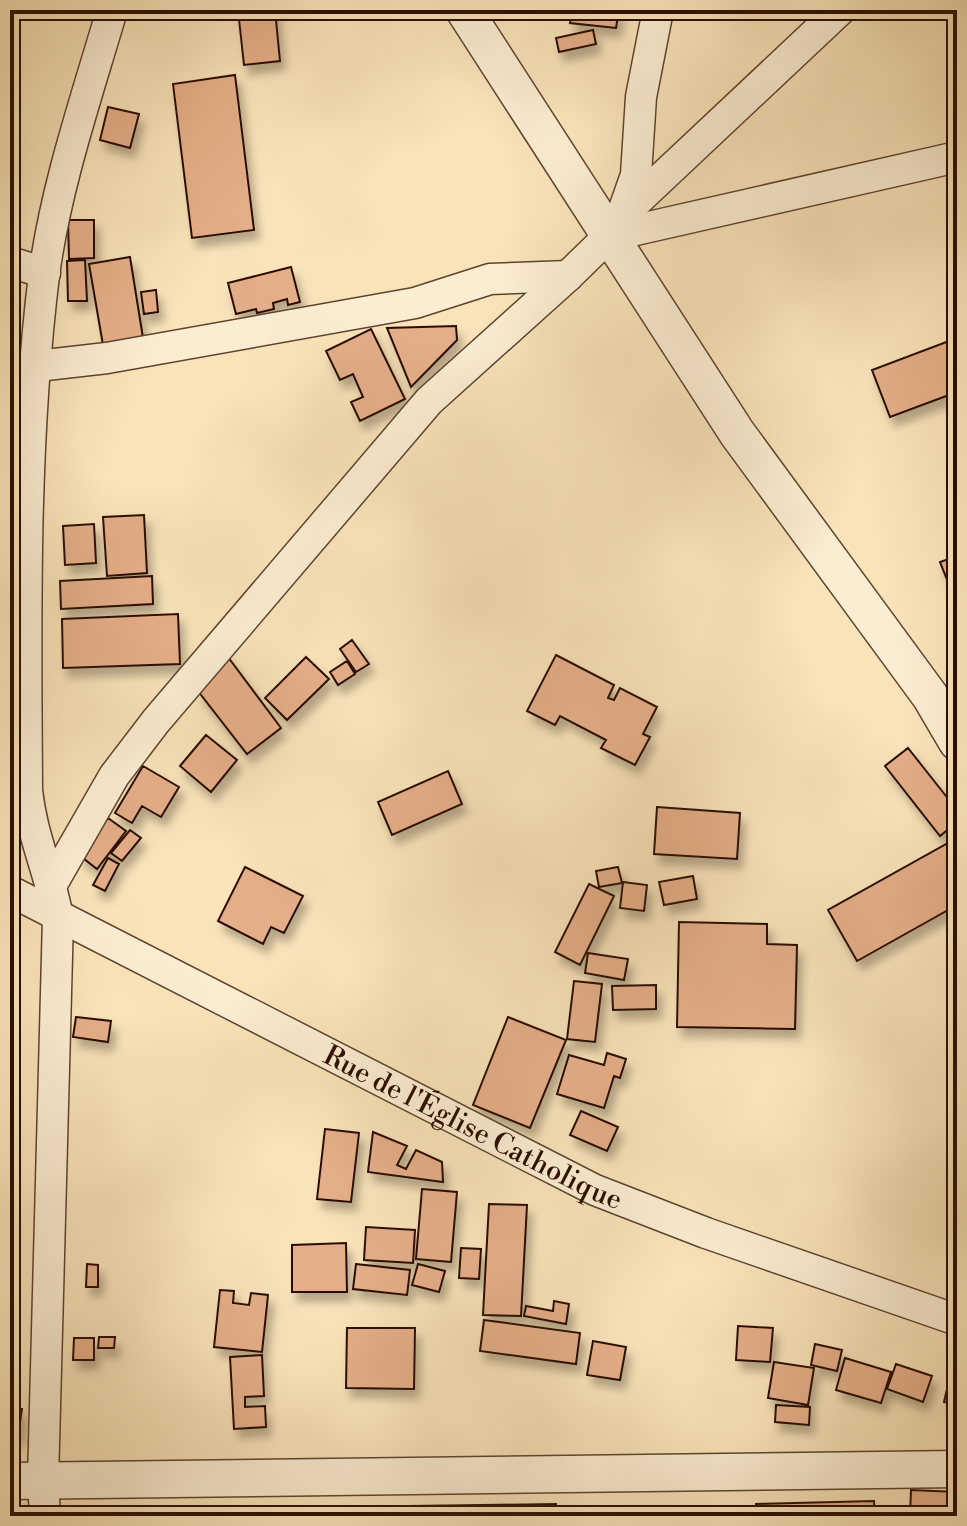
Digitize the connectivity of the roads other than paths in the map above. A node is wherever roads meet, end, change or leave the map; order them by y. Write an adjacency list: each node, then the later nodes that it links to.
1 (112, 10): 8 (street)
2 (464, 10): 6 (street)
3 (658, 10): 6 (street)
4 (840, 10): 6 (street)
5 (957, 157): 6 (street)
6 (616, 225): 9 (street); 11 (street)
7 (10, 262): 8 (street)
8 (45, 273): 10 (street)
9 (568, 276): 10 (street); 12 (street)
10 (37, 366): 12 (street)
11 (957, 742)
12 (52, 884): 14 (street)
13 (10, 891): 14 (street, Rue de l'Église Catholique)
14 (58, 918): 15 (street, Rue de l'Église Catholique); 17 (street)
15 (957, 1320)
16 (957, 1469): 17 (street)
17 (33, 1493)

